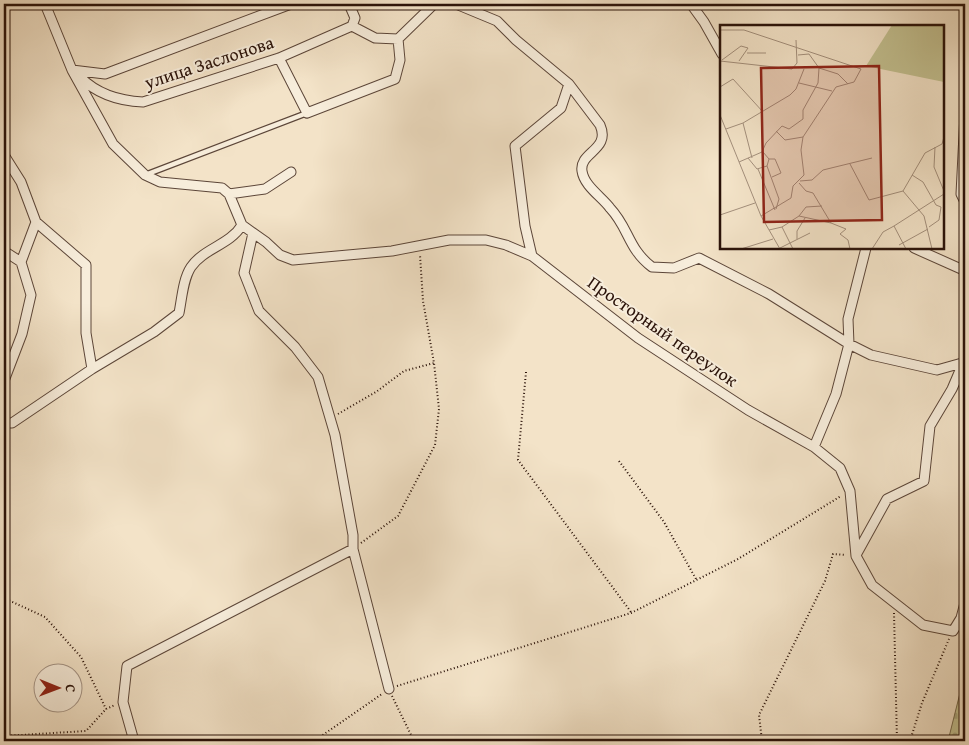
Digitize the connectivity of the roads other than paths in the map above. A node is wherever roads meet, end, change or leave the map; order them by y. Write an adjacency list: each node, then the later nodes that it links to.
1 (45, 4): 11 (street)
2 (291, 4): 11 (street, улица Заслонова)
3 (349, 4): 7 (street)
4 (434, 4): 8 (street)
5 (456, 4): 12 (street)
6 (692, 4): 9 (street)
7 (352, 26): 8 (street); 10 (street, улица Заслонова)
8 (398, 39): 13 (street)
9 (720, 50)
10 (279, 58): 11 (street, улица Заслонова); 13 (street)
11 (72, 70): 17 (street)
12 (569, 84): 26 (street); 29 (street)
13 (308, 113): 17 (lane)
14 (965, 114): 19 (street)
15 (4, 156): 20 (street)
16 (291, 172): 18 (street)
17 (146, 175): 18 (street)
18 (229, 194): 21 (street)
19 (963, 198)
20 (36, 222): 27 (street); 31 (street)
21 (242, 225): 22 (street, Просторный переулок); 31 (street)
22 (253, 232): 26 (street, Просторный переулок); 35 (street)
23 (866, 249): 29 (street)
24 (916, 249): 28 (street)
25 (4, 251): 27 (street)
26 (532, 256): 34 (street, Просторный переулок)
27 (21, 262): 32 (street)
28 (961, 269)
29 (849, 344): 30 (street); 34 (street)
30 (963, 362): 36 (street)
31 (92, 369): 33 (street)
32 (4, 381)
33 (4, 423)
34 (814, 448): 36 (street, Просторный переулок)
35 (352, 549): 38 (street); 39 (street)
36 (856, 556): 37 (street, Просторный переулок)
37 (965, 603)
38 (389, 689)
39 (134, 741)

